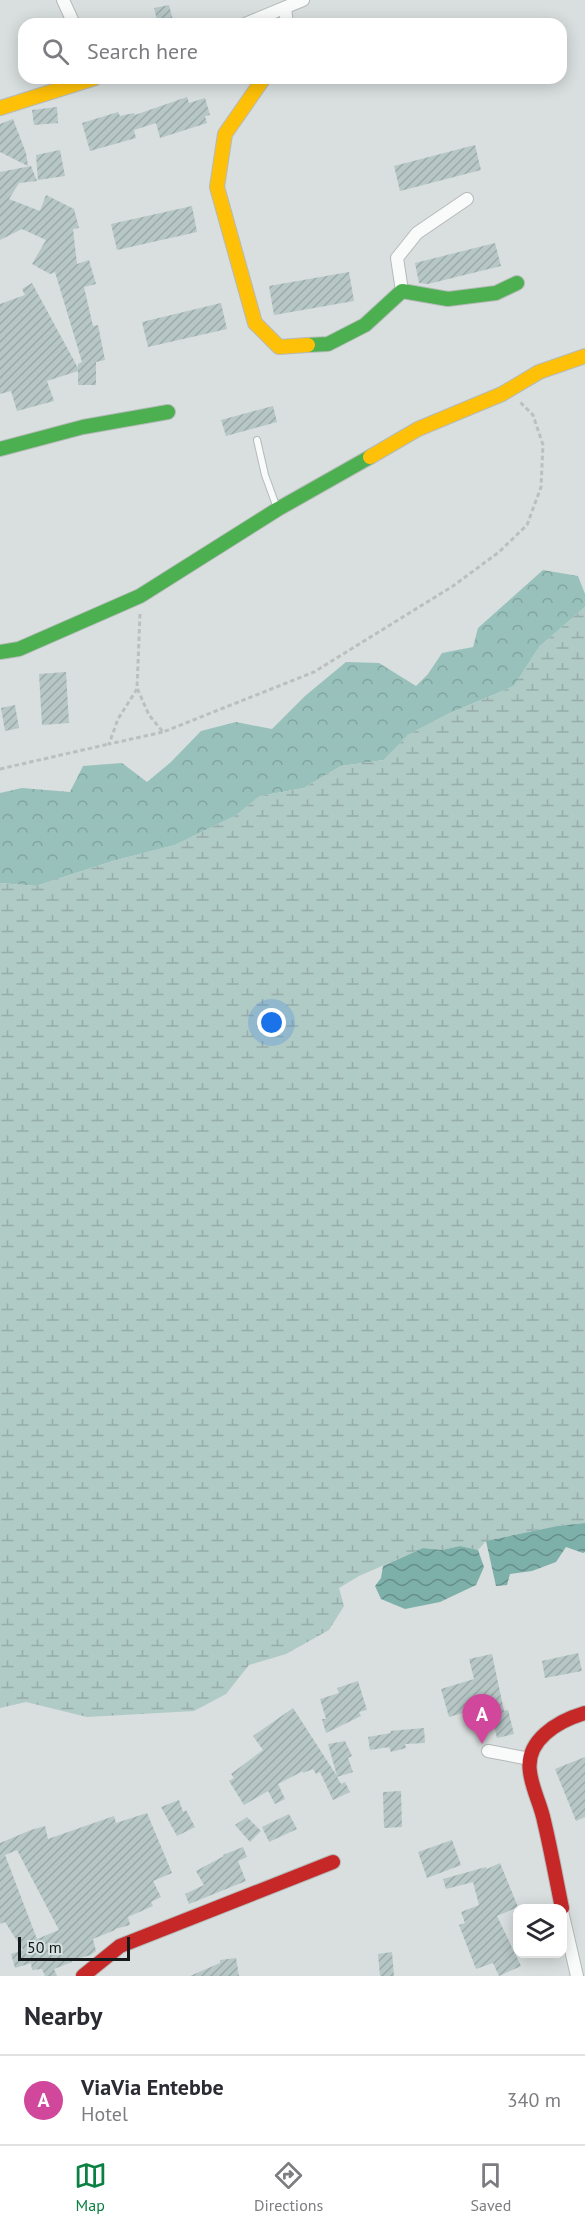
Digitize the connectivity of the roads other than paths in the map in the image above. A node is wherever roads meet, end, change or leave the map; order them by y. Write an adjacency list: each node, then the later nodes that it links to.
1 (63, 0): 4 (street)
2 (303, 0): 3 (street)
3 (285, 8): 5 (street); 6 (street)
4 (71, 18)
5 (260, 18)
6 (286, 18)
7 (76, 84): 9 (street)
8 (260, 84): 12 (street)
9 (0, 108)
10 (466, 199): 12 (street)
11 (517, 283): 12 (street)
12 (402, 291)
13 (585, 356): 17 (street)
14 (168, 412): 16 (street)
15 (257, 440): 17 (lane)
16 (0, 449)
17 (278, 509): 18 (street)
18 (0, 652)
19 (585, 1713): 21 (street)
20 (488, 1752): 21 (street)
21 (530, 1759): 23 (street)
22 (333, 1862): 25 (street)
23 (561, 1904)
24 (567, 1932): 26 (street)
25 (83, 1976)
26 (577, 1976)

